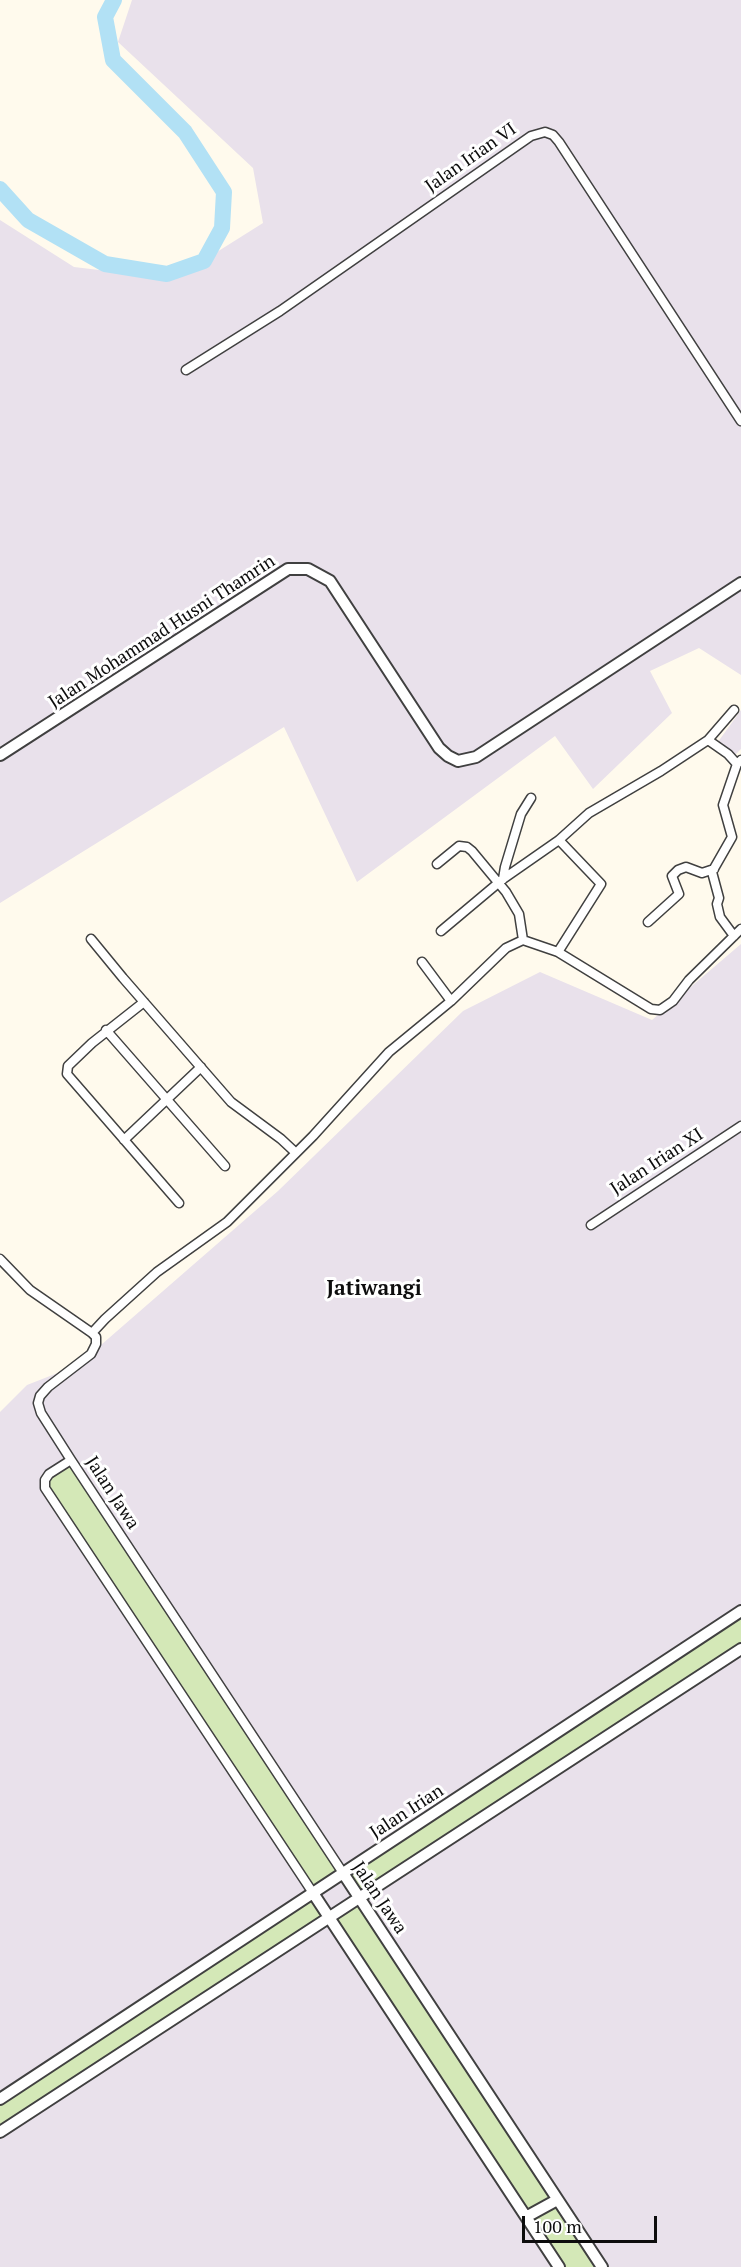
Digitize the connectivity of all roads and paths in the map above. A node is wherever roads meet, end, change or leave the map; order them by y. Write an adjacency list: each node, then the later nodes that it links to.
1 (186, 370): 2 (street, Jalan Irian VI)
2 (741, 421)
3 (741, 583): 6 (street, Jalan Mohammad Husni Thamrin)
4 (734, 710): 5 (street)
5 (708, 740): 7 (street); 10 (street)
6 (0, 755)
7 (739, 762): 9 (street)
8 (531, 798): 13 (street)
9 (737, 838): 12 (street)
10 (559, 840): 13 (street); 19 (street)
11 (437, 864): 13 (street)
12 (714, 869): 14 (street); 16 (street)
13 (501, 881): 15 (street); 18 (street)
14 (648, 922)
15 (441, 931)
16 (737, 932): 19 (street)
17 (91, 939): 21 (street)
18 (523, 940): 19 (street); 22 (street)
19 (558, 952)
20 (422, 963): 22 (street)
21 (144, 1002): 23 (street); 24 (street)
22 (451, 1002): 28 (street)
23 (106, 1030): 25 (street); 27 (street)
24 (201, 1067): 25 (street); 28 (street)
25 (166, 1100): 27 (street); 29 (street)
26 (741, 1126): 31 (street, Jalan Irian XI)
27 (124, 1140): 30 (street)
28 (296, 1153): 33 (street)
29 (225, 1166)
30 (179, 1203)
31 (591, 1225)
32 (0, 1260): 33 (street)
33 (92, 1333): 34 (street)
34 (70, 1460): 37 (street, Jalan Jawa); 38 (street, Jalan Jawa)
35 (741, 1611): 37 (street, Jalan Irian)
36 (741, 1649): 39 (street)
37 (343, 1873): 38 (street, Jalan Irian); 39 (street, Jalan Jawa)
38 (313, 1893): 40 (street, Jalan Jawa); 41 (street, Jalan Irian)
39 (359, 1897): 40 (street); 43 (street, Jalan Jawa)
40 (329, 1917): 42 (street); 44 (street, Jalan Jawa)
41 (0, 2099)
42 (0, 2132)
43 (557, 2200): 44 (street); 46 (street, Jalan Jawa)
44 (526, 2217): 45 (street, Jalan Jawa)
45 (559, 2267)
46 (602, 2267)

